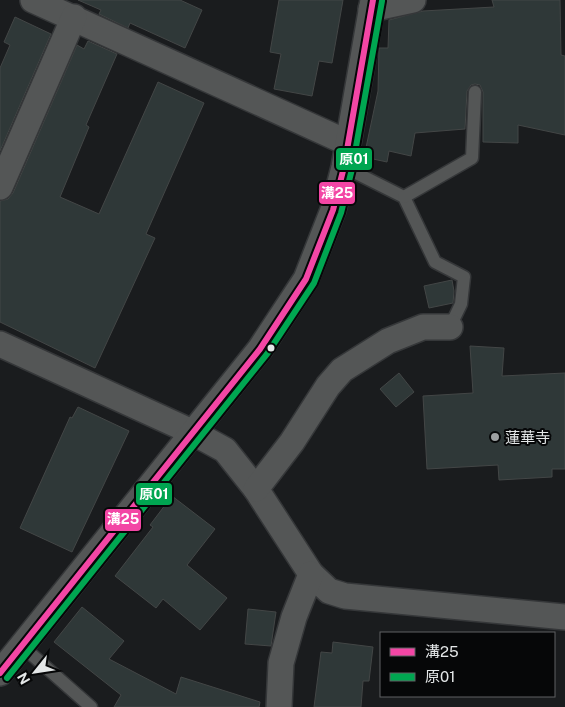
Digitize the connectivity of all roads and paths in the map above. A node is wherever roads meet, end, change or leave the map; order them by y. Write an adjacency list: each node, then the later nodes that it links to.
1 (33, 0): 4 (street)
2 (413, 0): 3 (street)
3 (372, 4): 6 (street)
4 (74, 17): 6 (street); 8 (street)
5 (475, 92): 9 (lane)
6 (348, 143): 7 (street)
7 (344, 167): 9 (lane); 12 (street)
8 (0, 187)
9 (404, 197): 10 (lane)
10 (450, 327): 13 (street)
11 (0, 344): 12 (street)
12 (192, 432): 13 (street); 16 (street)
13 (256, 489): 14 (street)
14 (311, 574): 15 (street); 19 (street)
15 (565, 617)
16 (22, 646): 17 (street); 18 (lane)
17 (0, 673)
18 (91, 707)
19 (279, 707)

